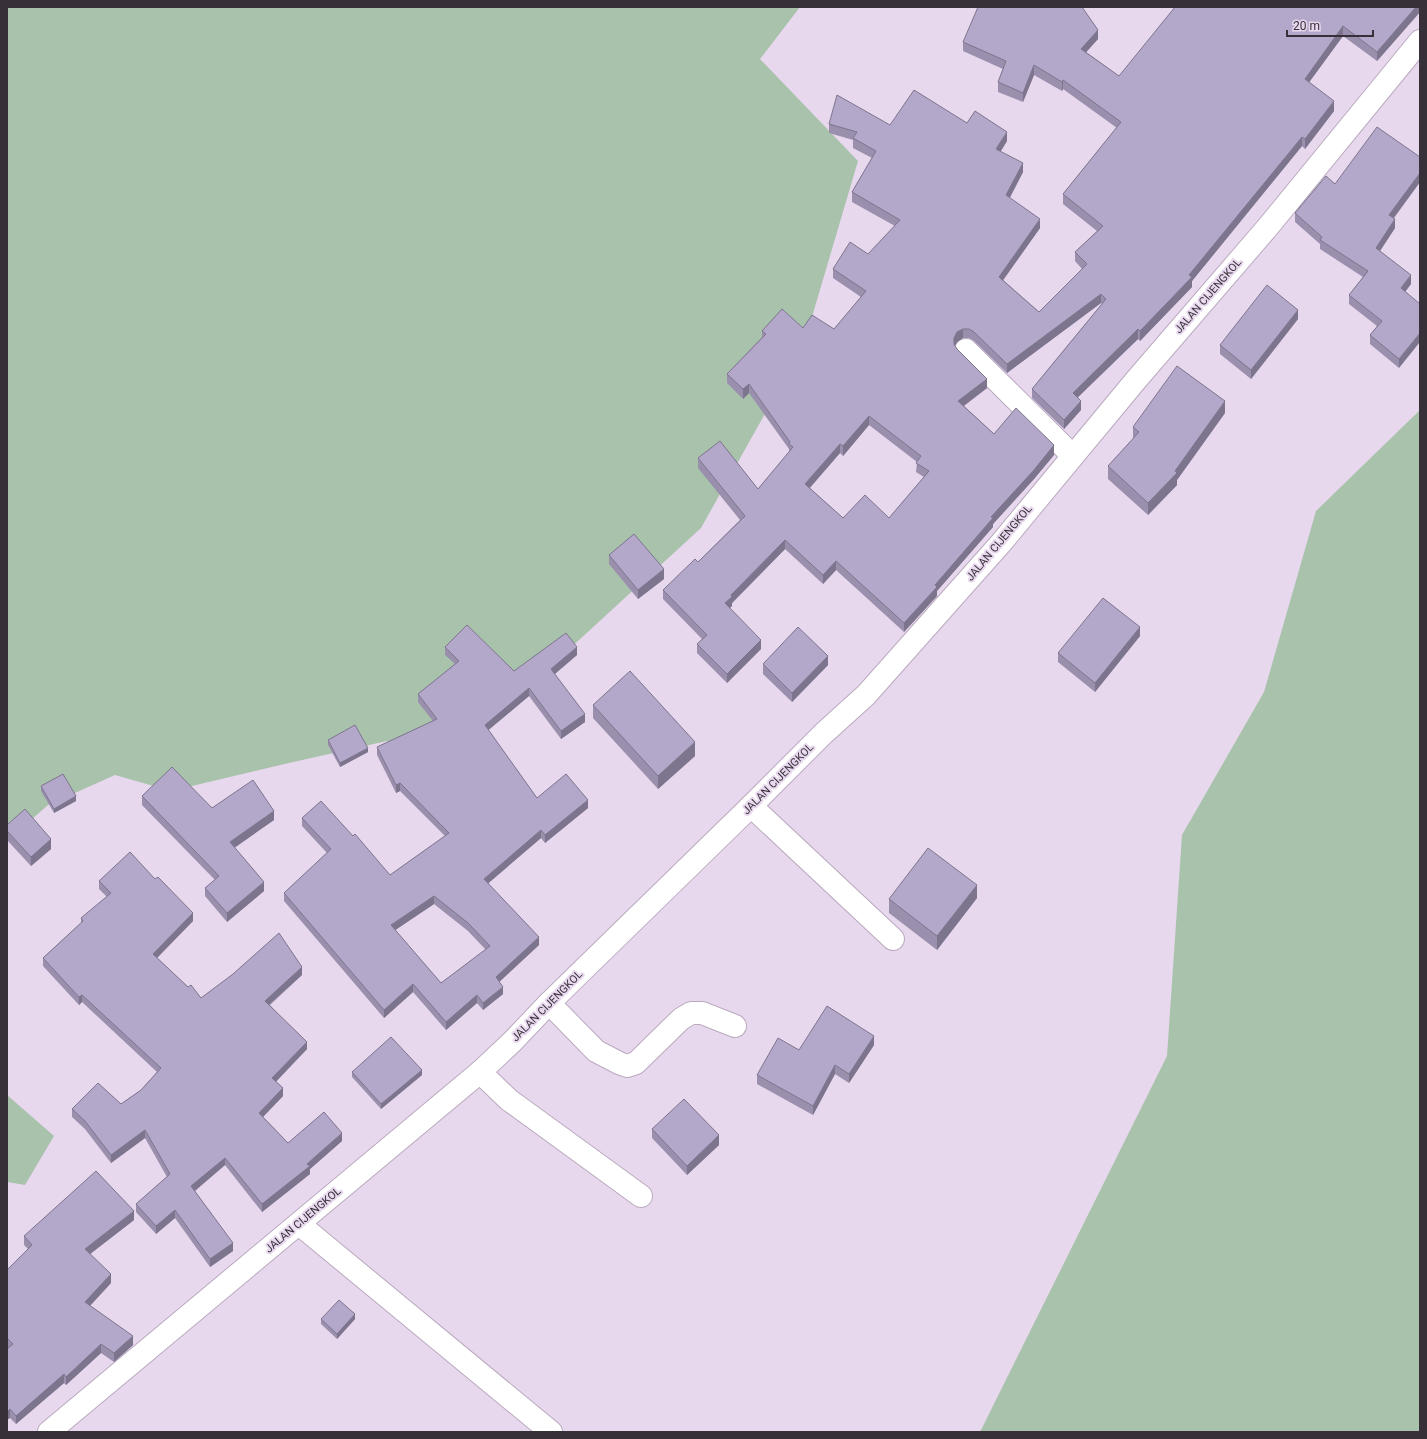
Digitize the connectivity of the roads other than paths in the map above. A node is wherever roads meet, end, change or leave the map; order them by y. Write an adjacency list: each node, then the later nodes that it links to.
1 (1420, 41): 3 (street, JALAN CIJENGKOL)
2 (966, 350): 3 (street)
3 (1072, 455): 4 (street, JALAN CIJENGKOL)
4 (751, 806): 5 (street); 6 (street, JALAN CIJENGKOL)
5 (893, 939)
6 (549, 1003): 7 (street); 8 (street, JALAN CIJENGKOL)
7 (734, 1026)
8 (480, 1072): 9 (street); 10 (street, JALAN CIJENGKOL)
9 (641, 1196)
10 (299, 1224): 11 (street, JALAN CIJENGKOL); 12 (street)
11 (49, 1432)
12 (551, 1432)

